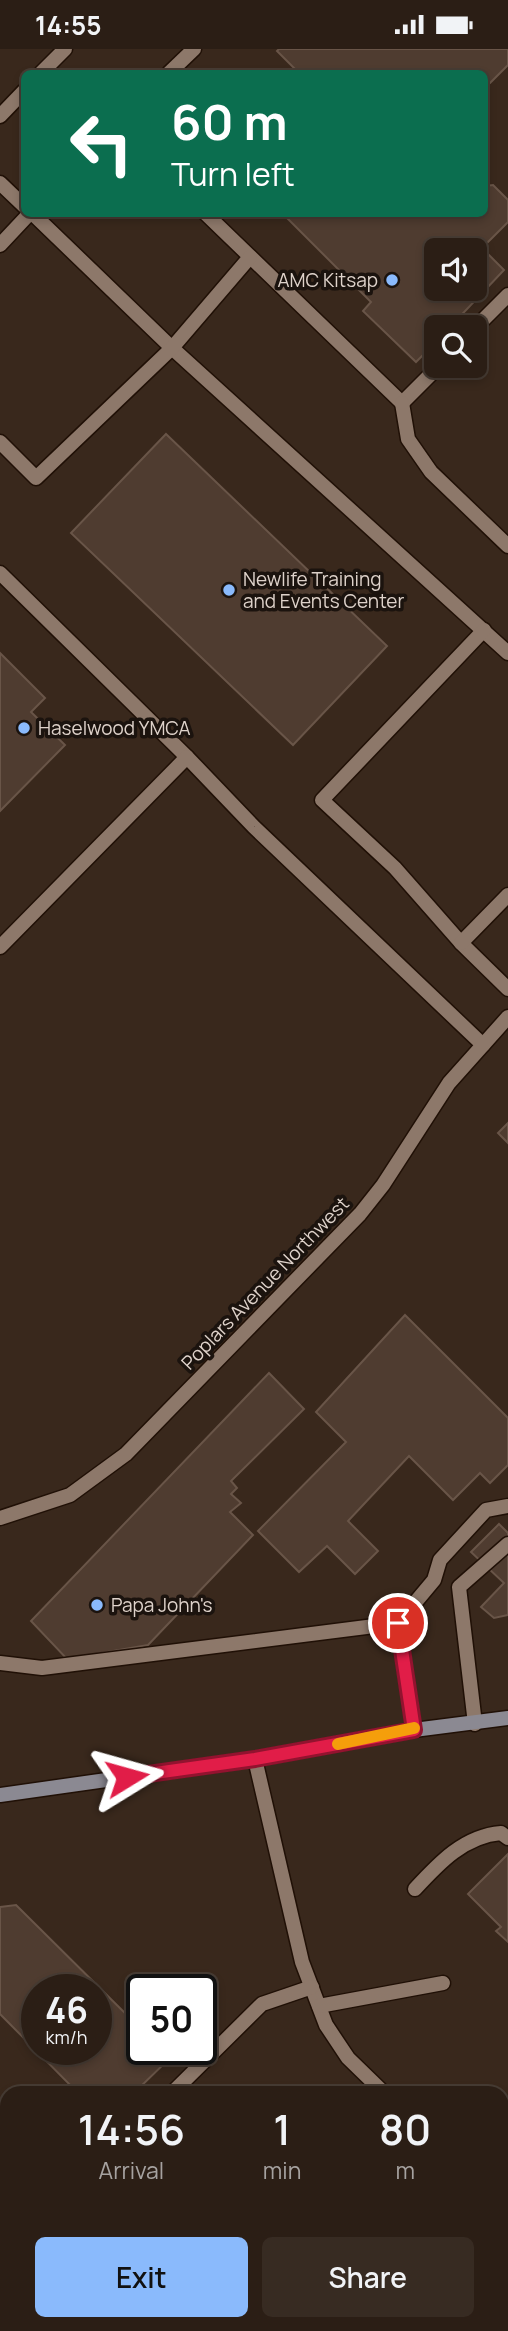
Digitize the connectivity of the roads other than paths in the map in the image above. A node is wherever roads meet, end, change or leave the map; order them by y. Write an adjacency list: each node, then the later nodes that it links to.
1 (65, 49): 3 (street)
2 (194, 49): 4 (street)
3 (44, 70)
4 (172, 70)
5 (21, 94): 6 (street)
6 (0, 116)
7 (0, 183): 8 (street)
8 (21, 204)
9 (27, 217): 12 (street)
10 (35, 217): 16 (street)
11 (209, 217): 13 (street)
12 (0, 245)
13 (250, 257): 16 (street); 18 (street)
14 (508, 295): 15 (street)
15 (487, 316)
16 (172, 348): 19 (street); 22 (street)
17 (427, 378): 18 (street)
18 (402, 403): 20 (street)
19 (0, 442)
20 (508, 546)
21 (0, 573): 24 (street)
22 (484, 630): 23 (street); 26 (street)
23 (508, 653)
24 (187, 757): 27 (street); 30 (street)
25 (508, 894): 26 (street)
26 (461, 943): 28 (street)
27 (0, 947)
28 (508, 989)
29 (508, 1017): 30 (street, Poplars Avenue Northwest)
30 (483, 1045): 32 (street, Poplars Avenue Northwest)
31 (508, 1506): 34 (street)
32 (0, 1518)
33 (508, 1543): 37 (street)
34 (398, 1623): 35 (street); 38 (street)
35 (0, 1663)
36 (508, 1718): 37 (main road)
37 (475, 1724): 38 (main road)
38 (414, 1730): 39 (main road)
39 (255, 1759): 40 (main road); 44 (street)
40 (0, 1795)
41 (508, 1838): 42 (street)
42 (415, 1889)
43 (443, 1983): 45 (street)
44 (312, 1987): 45 (street); 46 (street)
45 (319, 2006): 47 (street)
46 (179, 2086)
47 (377, 2086)

